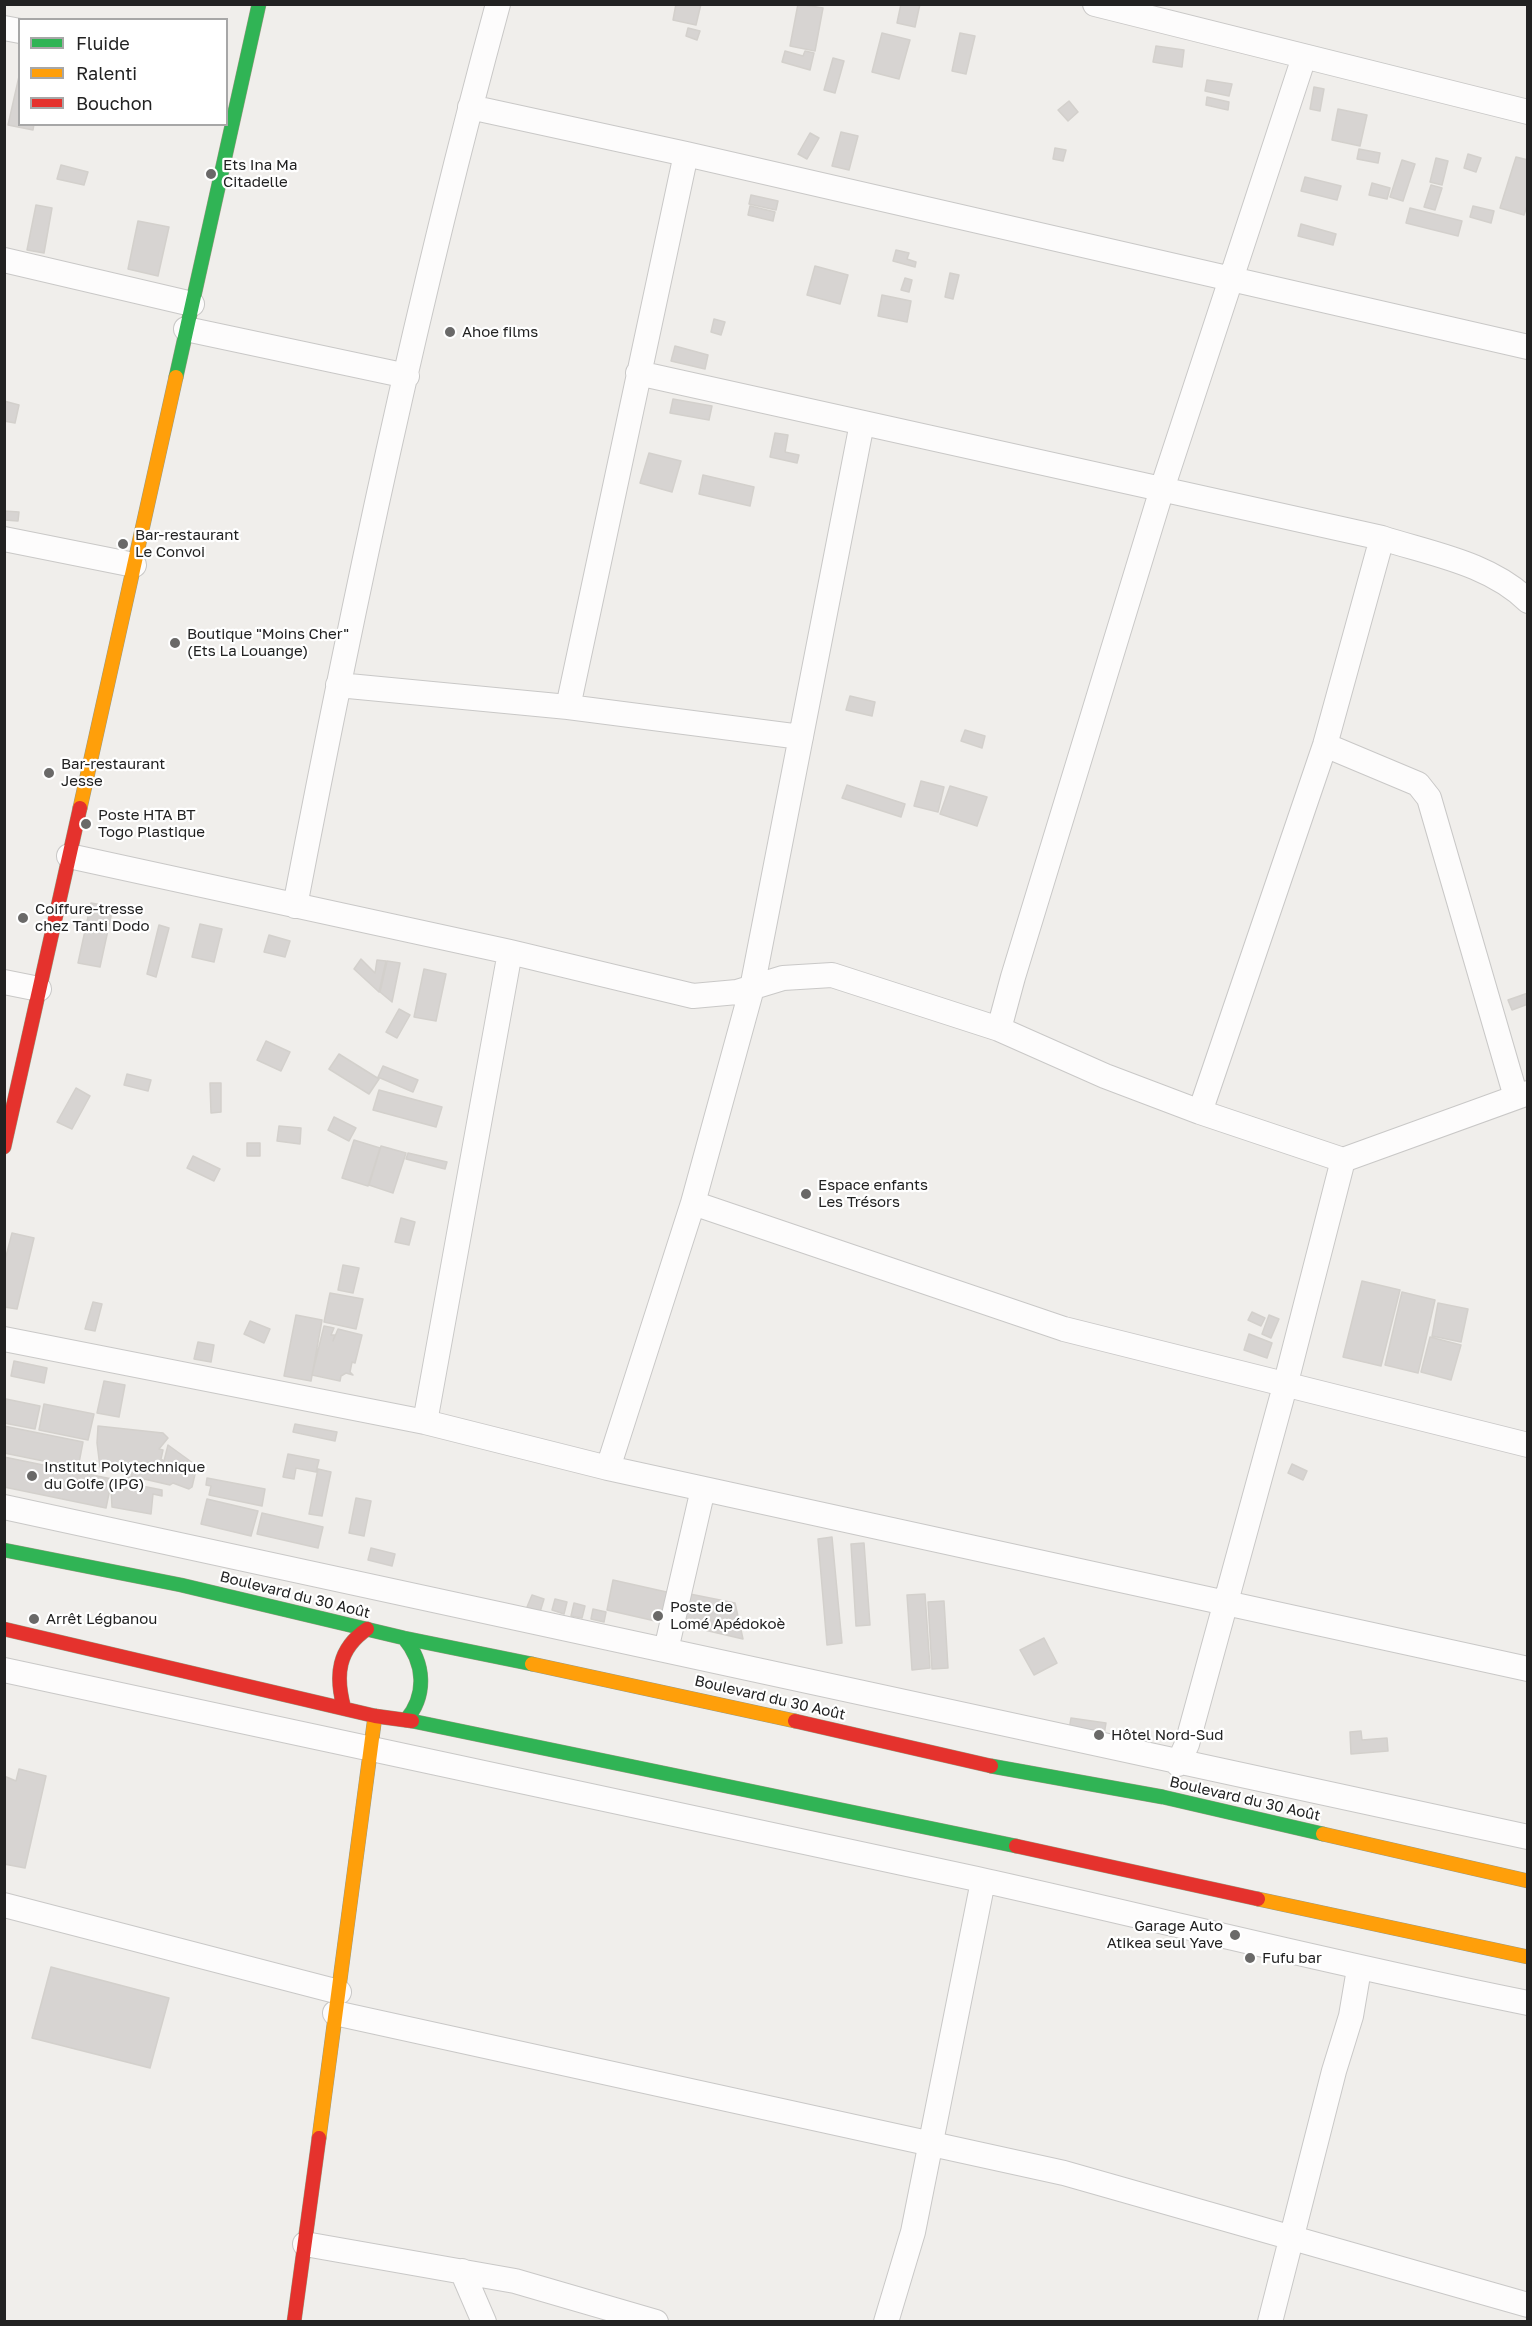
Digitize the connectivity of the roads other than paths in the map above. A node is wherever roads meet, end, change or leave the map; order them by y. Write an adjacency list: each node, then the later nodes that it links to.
1 (259, 4): 5 (main road)
2 (498, 4): 6 (street)
3 (1095, 4): 4 (street)
4 (1304, 57): 8 (street); 12 (street)
5 (235, 73): 7 (main road)
6 (470, 107): 10 (street); 17 (street)
7 (228, 111)
8 (1527, 112)
9 (225, 126): 13 (main road)
10 (686, 154): 12 (street); 16 (street)
11 (4, 260): 13 (street)
12 (1231, 278): 15 (street); 19 (street)
13 (192, 304): 14 (main road)
14 (186, 329): 17 (street); 22 (main road)
15 (1527, 347)
16 (638, 373): 18 (street); 25 (street)
17 (407, 376): 24 (street)
18 (862, 423): 19 (street); 26 (street)
19 (1162, 489): 20 (street); 34 (street)
20 (1382, 538): 23 (street); 27 (street)
21 (4, 539): 22 (street)
22 (134, 565): 28 (main road)
23 (1527, 601)
24 (338, 685): 25 (street); 29 (street)
25 (568, 706): 26 (street)
26 (801, 737): 32 (street)
27 (1325, 745): 35 (street); 36 (street)
28 (69, 856): 29 (street); 33 (main road)
29 (295, 906): 30 (street)
30 (510, 952): 32 (street); 42 (street)
31 (4, 982): 33 (street)
32 (752, 988): 34 (street); 39 (street)
33 (39, 989): 37 (main road)
34 (999, 1029): 36 (street)
35 (1522, 1095): 38 (street)
36 (1200, 1112): 38 (street)
37 (4, 1147)
38 (1343, 1160): 41 (street)
39 (693, 1203): 41 (street); 44 (street)
40 (4, 1339): 42 (street)
41 (1285, 1386): 43 (street); 48 (street)
42 (425, 1422): 44 (street)
43 (1527, 1445)
44 (608, 1468): 45 (street)
45 (703, 1489): 48 (street); 52 (street)
46 (4, 1507): 52 (street)
47 (4, 1550): 50 (main road, Boulevard du 30 Août)
48 (1226, 1604): 53 (street); 59 (street)
49 (4, 1629): 55 (main road)
50 (367, 1629): 51 (main road, Boulevard du 30 Août); 55 (main road)
51 (404, 1638): 57 (main road); 62 (main road, Boulevard du 30 Août)
52 (666, 1650): 59 (street)
53 (1527, 1669)
54 (4, 1670): 58 (street)
55 (344, 1708): 56 (main road)
56 (375, 1716): 57 (main road); 58 (main road)
57 (406, 1720): 64 (main road)
58 (371, 1746): 61 (street); 66 (main road)
59 (1178, 1764): 60 (street)
60 (1527, 1837)
61 (983, 1881): 65 (street); 68 (street)
62 (1527, 1881)
63 (4, 1905): 66 (street)
64 (1527, 1957)
65 (1359, 1969): 67 (street); 69 (street)
66 (337, 2003): 68 (street); 70 (main road)
67 (1527, 2003)
68 (931, 2144): 69 (street); 76 (street)
69 (1292, 2239): 72 (street); 77 (street)
70 (306, 2244): 71 (street); 73 (main road)
71 (462, 2271): 74 (street); 75 (street)
72 (1527, 2305)
73 (294, 2322)
74 (484, 2322)
75 (656, 2322)
76 (886, 2322)
77 (1270, 2322)

